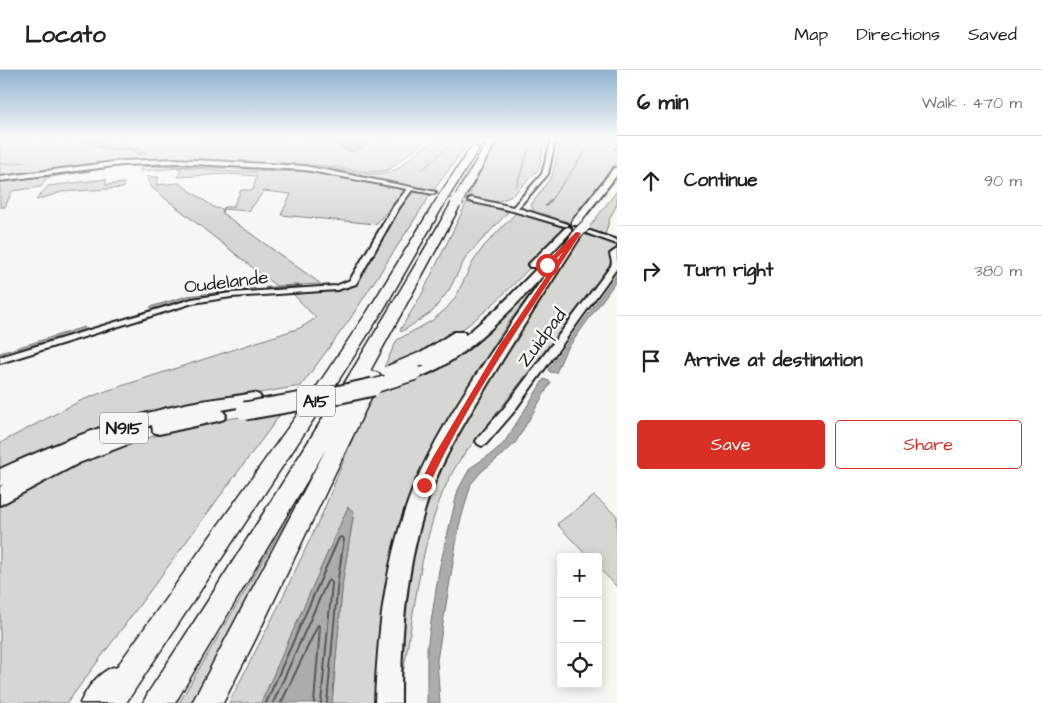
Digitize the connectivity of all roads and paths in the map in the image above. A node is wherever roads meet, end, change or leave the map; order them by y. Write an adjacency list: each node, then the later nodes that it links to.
1 (89, 168): 10 (street)
2 (115, 168): 10 (street)
3 (198, 168): 8 (street)
4 (281, 168): 8 (street)
5 (464, 168): 13 (highway, A15)
6 (470, 168): 13 (highway, A15)
7 (547, 168): 15 (street)
8 (315, 170): 12 (street)
9 (617, 170): 16 (main road, N915)
10 (0, 180)
11 (617, 185): 16 (main road, N915)
12 (411, 188): 13 (street); 20 (street, Oudelande)
13 (448, 195): 19 (highway, A15); 25 (highway, A15)
14 (471, 200): 15 (street)
15 (514, 209): 16 (street)
16 (577, 228): 17 (street); 21 (main road, N915, bridge); 30 (main road, N915)
17 (617, 242)
18 (617, 251): 22 (street, Zuidpad)
19 (387, 330): 28 (highway, A15); 29 (highway, A15)
20 (0, 360)
21 (250, 405): 23 (main road, N915); 24 (main road, N915)
22 (482, 441)
23 (0, 478)
24 (0, 496)
25 (182, 599): 26 (highway, A15); 27 (highway, A15)
26 (95, 703)
27 (109, 703)
28 (158, 703)
29 (207, 703)
30 (388, 703)

